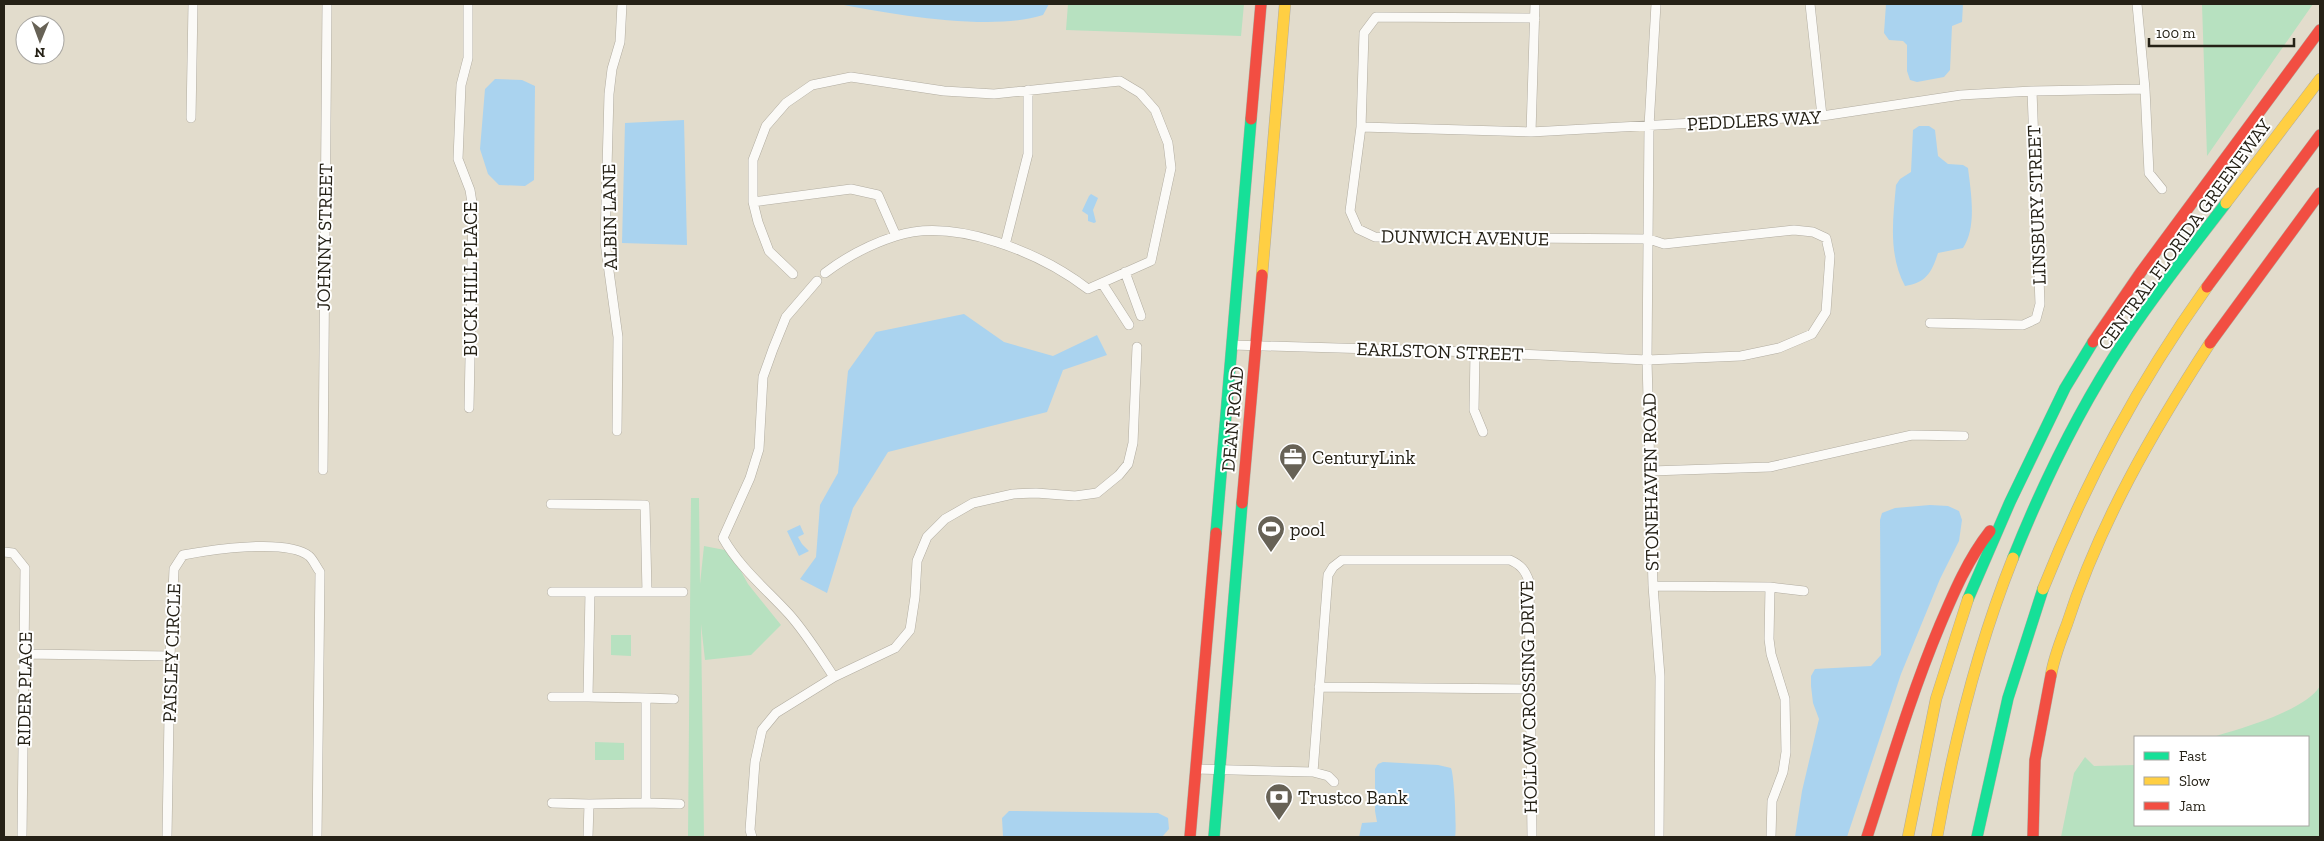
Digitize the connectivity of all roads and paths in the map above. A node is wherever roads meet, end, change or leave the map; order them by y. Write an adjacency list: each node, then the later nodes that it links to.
1 (193, 4): 18 (street)
2 (327, 4): 46 (street, JOHNNY STREET)
3 (468, 4): 42 (street, BUCK HILL PLACE)
4 (622, 4): 43 (street, ALBIN LANE)
5 (1261, 4): 37 (main road, DEAN ROAD)
6 (1285, 4): 38 (main road, DEAN ROAD)
7 (1535, 4): 11 (street)
8 (1656, 4): 19 (street, STONEHAVEN ROAD)
9 (1810, 4): 17 (street)
10 (2137, 4): 14 (street)
11 (1535, 18): 20 (street, DUNWICH AVENUE); 21 (street)
12 (2320, 31): 49 (main road)
13 (2320, 79): 87 (main road, CENTRAL FLORIDA GREENEWAY)
14 (2145, 89): 16 (street, PEDDLERS WAY); 23 (street)
15 (1028, 90): 25 (street); 28 (street); 29 (street)
16 (2032, 91): 17 (street, PEDDLERS WAY); 35 (street, LINSBURY STREET)
17 (1822, 116): 19 (street, PEDDLERS WAY)
18 (191, 118)
19 (1649, 126): 21 (street, PEDDLERS WAY); 27 (street, STONEHAVEN ROAD)
20 (1361, 127): 21 (street, PEDDLERS WAY); 27 (street, DUNWICH AVENUE)
21 (1531, 132)
22 (2320, 135): 88 (main road)
23 (2162, 189)
24 (2320, 193): 89 (main road)
25 (753, 202): 26 (street); 31 (street)
26 (896, 236): 28 (street); 30 (street)
27 (1649, 239): 41 (street, STONEHAVEN ROAD); 41 (street, DUNWICH AVENUE)
28 (1004, 245): 33 (street)
29 (1125, 272): 33 (street); 34 (street)
30 (825, 273)
31 (793, 274)
32 (817, 281): 60 (street)
33 (1102, 283): 36 (street)
34 (1141, 316)
35 (1930, 324)
36 (1129, 325)
37 (1232, 345): 38 (street, EARLSTON STREET); 67 (main road, DEAN ROAD)
38 (1256, 346): 40 (street, EARLSTON STREET); 68 (main road, DEAN ROAD)
39 (1137, 347): 60 (street)
40 (1475, 352): 41 (street, EARLSTON STREET); 44 (street)
41 (1647, 360): 47 (street, STONEHAVEN ROAD)
42 (469, 408)
43 (617, 431)
44 (1483, 432)
45 (1964, 436): 47 (street)
46 (323, 470)
47 (1651, 471): 51 (street, STONEHAVEN ROAD)
48 (550, 504): 56 (street)
49 (2000, 521): 85 (main road); 86 (main road)
50 (4, 552): 58 (street, RIDER PLACE)
51 (1653, 586): 52 (street); 83 (street, STONEHAVEN ROAD)
52 (1770, 587): 53 (street); 84 (street)
53 (1804, 591)
54 (552, 592): 55 (street)
55 (590, 592): 56 (street); 64 (street)
56 (647, 592): 57 (street)
57 (683, 592)
58 (24, 654): 59 (street); 75 (street, RIDER PLACE)
59 (170, 656): 76 (street, PAISLEY CIRCLE); 77 (street, PAISLEY CIRCLE)
60 (834, 677): 79 (street)
61 (1319, 687): 62 (street); 62 (street, HOLLOW CROSSING DRIVE); 69 (street, HOLLOW CROSSING DRIVE)
62 (1530, 689): 82 (street, HOLLOW CROSSING DRIVE)
63 (552, 697): 64 (street)
64 (588, 698): 65 (street)
65 (646, 698): 66 (street); 72 (street)
66 (674, 699)
67 (1196, 769): 68 (street); 80 (main road, DEAN ROAD)
68 (1220, 770): 69 (street); 81 (main road, DEAN ROAD)
69 (1313, 772): 70 (street)
70 (1334, 782)
71 (552, 803): 73 (street)
72 (646, 803): 73 (street); 74 (street)
73 (589, 804): 78 (street)
74 (680, 804)
75 (22, 837)
76 (167, 837)
77 (317, 837)
78 (588, 837)
79 (752, 837)
80 (1190, 837)
81 (1214, 837)
82 (1532, 837)
83 (1659, 837)
84 (1771, 837)
85 (1868, 837)
86 (1908, 837)
87 (1937, 837)
88 (1977, 837)
89 (2032, 837)

